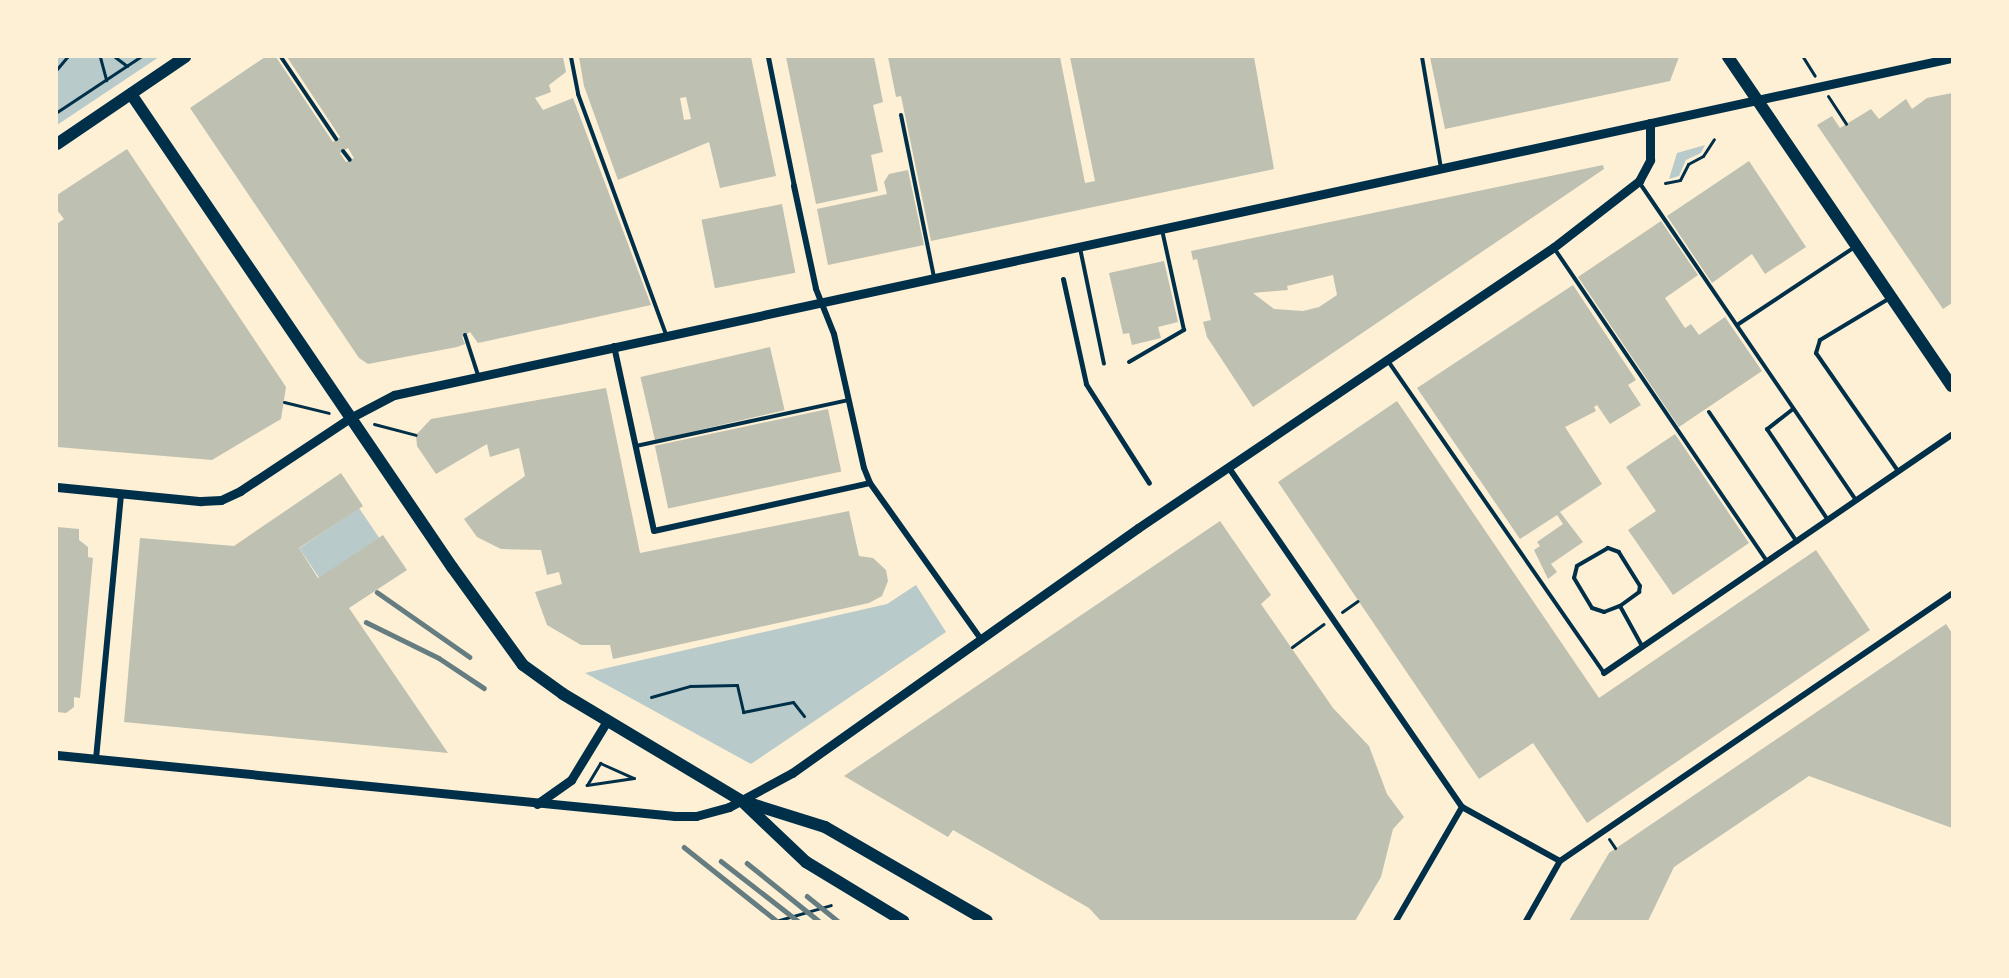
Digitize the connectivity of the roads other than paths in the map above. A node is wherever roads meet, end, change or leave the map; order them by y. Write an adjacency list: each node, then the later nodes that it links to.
1 (185, 57): 9 (main road)
2 (281, 57): 13 (lane)
3 (571, 57): 29 (lane)
4 (768, 57): 19 (street)
5 (1422, 57): 17 (lane)
6 (1728, 57): 10 (main road)
7 (1952, 58): 8 (street)
8 (1938, 59): 10 (street)
9 (131, 94): 14 (main road); 40 (main road)
10 (1757, 99): 12 (street); 23 (main road)
11 (901, 115): 24 (lane)
12 (1650, 123): 17 (street); 18 (street)
13 (336, 140)
14 (57, 144)
15 (343, 151): 16 (lane)
16 (350, 160)
17 (1441, 168): 20 (street)
18 (1638, 181): 22 (street); 28 (lane)
19 (794, 186): 27 (street)
20 (1162, 229): 21 (street); 33 (lane)
21 (1080, 247): 24 (street); 34 (lane)
22 (1554, 247): 32 (street); 52 (lane)
23 (1856, 247): 26 (main road); 28 (lane)
24 (935, 278): 27 (street)
25 (1063, 279): 46 (street)
26 (1890, 298): 36 (main road); 44 (lane)
27 (820, 302): 29 (street); 37 (street)
28 (1737, 325): 38 (lane)
29 (666, 334): 31 (street)
30 (465, 335): 35 (lane)
31 (614, 346): 35 (street); 42 (street)
32 (1388, 361): 43 (street); 57 (lane)
33 (1128, 362)
34 (1104, 364)
35 (479, 376): 40 (street)
36 (1952, 386)
37 (849, 400): 42 (lane); 45 (street)
38 (1794, 408): 49 (lane); 50 (lane)
39 (1709, 412): 51 (lane)
40 (350, 418): 48 (street); 58 (main road)
41 (1952, 435): 44 (street)
42 (635, 446): 45 (street)
43 (1229, 468): 55 (street); 63 (street)
44 (1899, 472): 49 (street)
45 (870, 483): 55 (street)
46 (1149, 483)
47 (57, 487): 48 (street)
48 (121, 493): 60 (street)
49 (1857, 501): 50 (street)
50 (1828, 521): 51 (street)
51 (1797, 543): 52 (street)
52 (1768, 562): 56 (street)
53 (1952, 594): 64 (street)
54 (1620, 606): 54 (lane); 56 (lane)
55 (980, 638): 61 (street)
56 (1643, 646): 57 (street)
57 (1604, 673)
58 (607, 720): 61 (main road); 62 (street)
59 (57, 755): 60 (street)
60 (96, 759): 62 (street)
61 (742, 801): 62 (street); 65 (main road); 66 (main road)
62 (537, 804)
63 (1462, 807): 64 (street); 67 (street)
64 (1560, 861): 68 (street)
65 (903, 921)
66 (987, 921)
67 (1396, 921)
68 (1526, 921)

